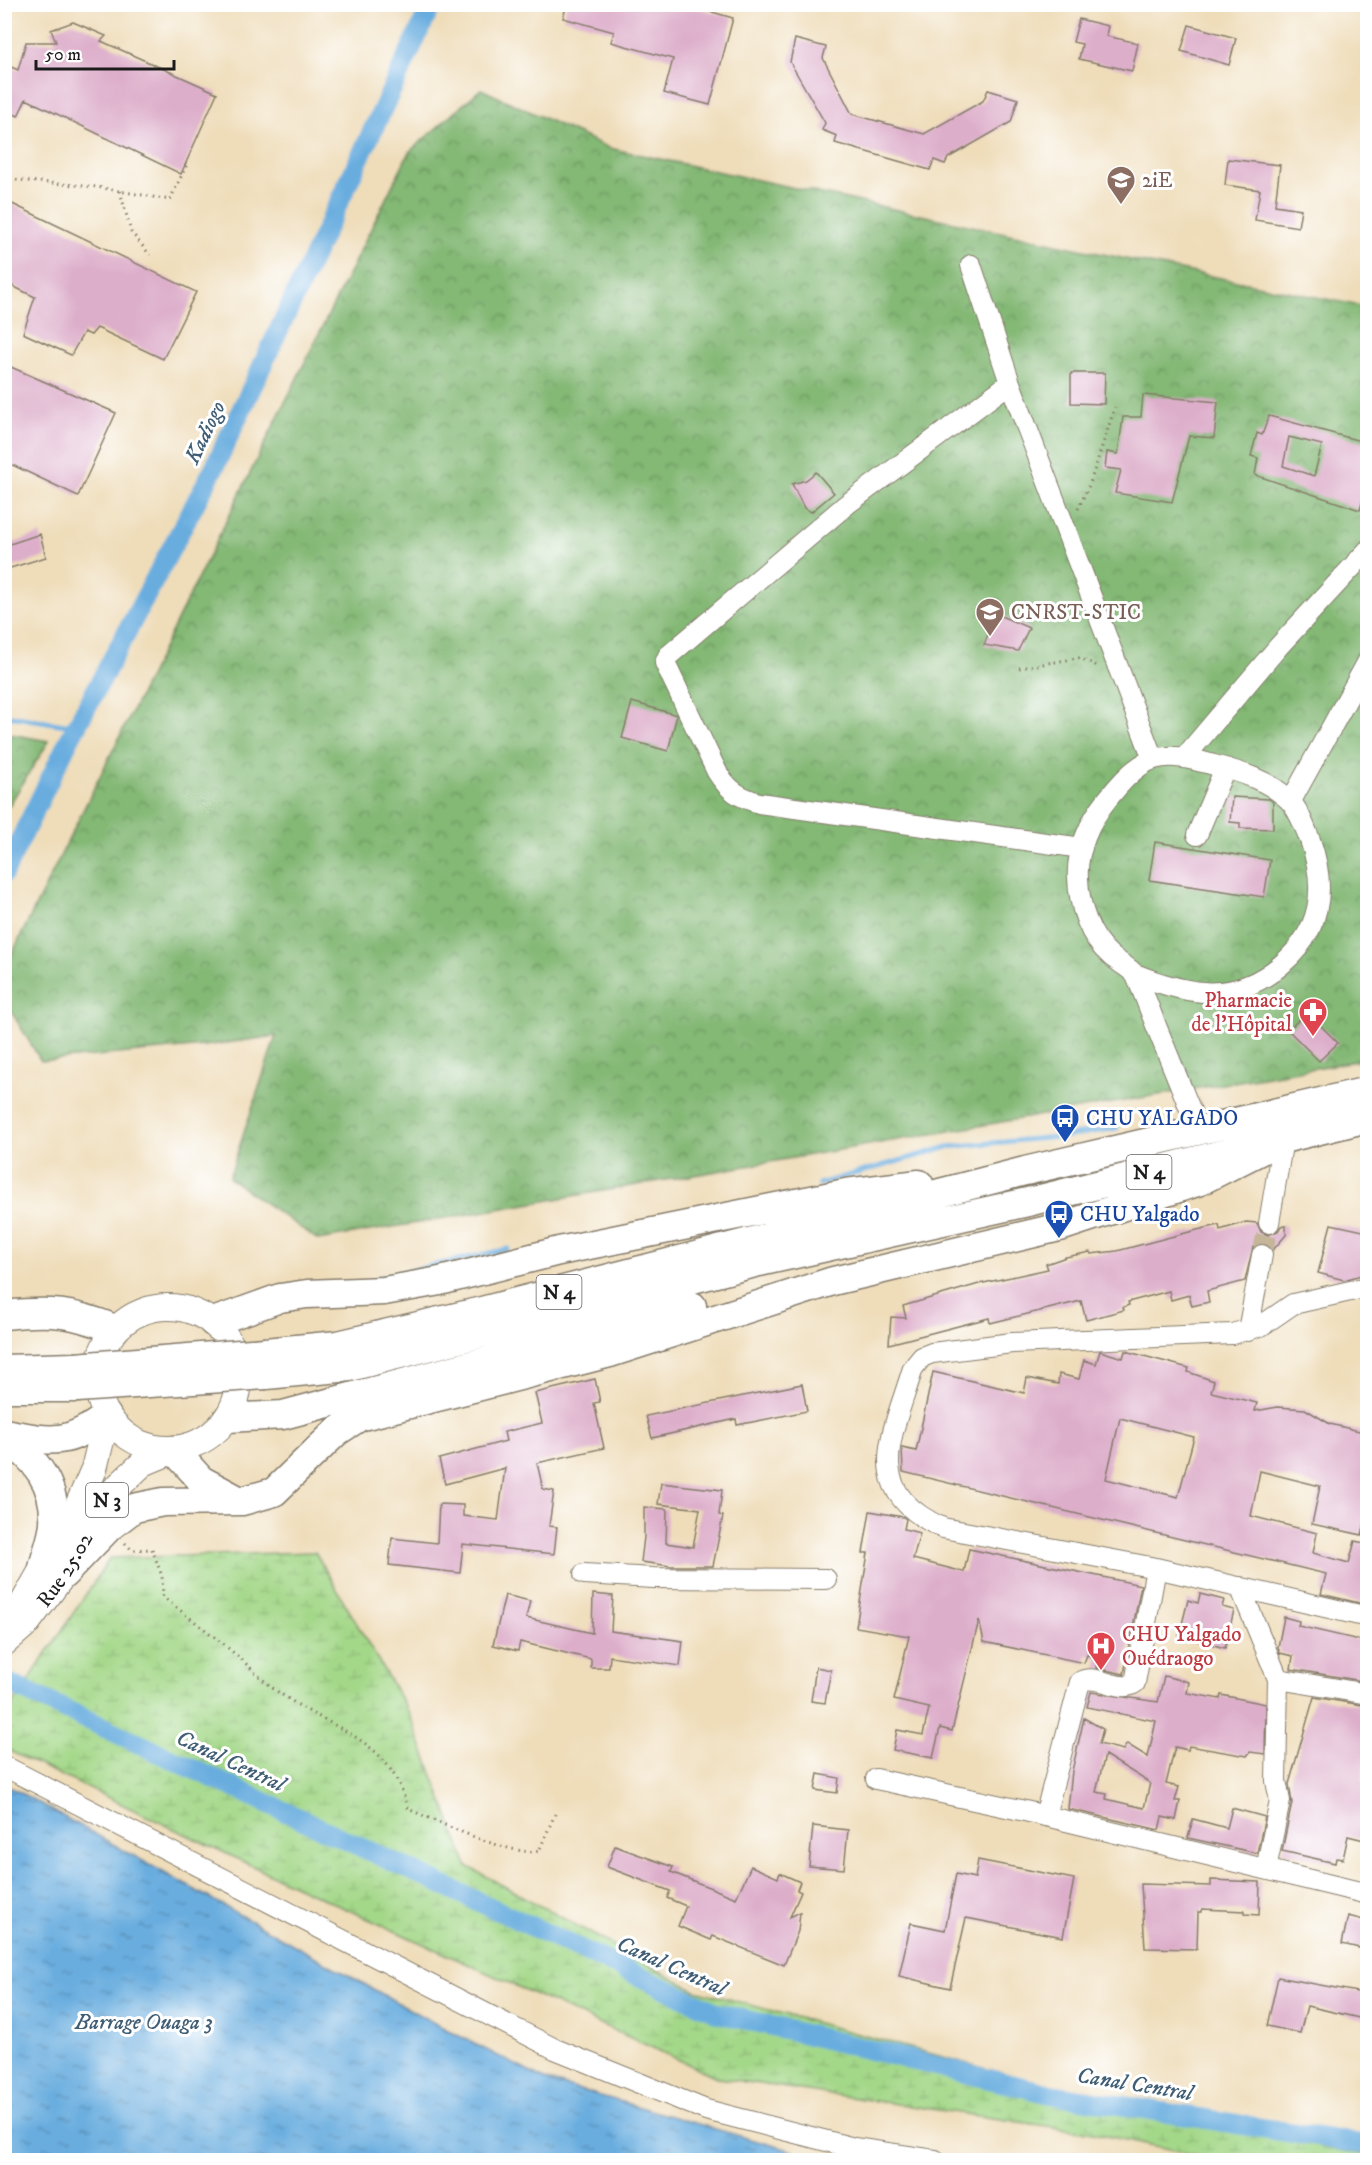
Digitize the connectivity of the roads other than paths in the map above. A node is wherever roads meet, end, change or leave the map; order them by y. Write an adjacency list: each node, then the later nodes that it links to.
1 (971, 265): 2 (street)
2 (1010, 383): 6 (street); 10 (street)
3 (1368, 550): 5 (street)
4 (1368, 661): 8 (street)
5 (1184, 758): 6 (street); 7 (street)
6 (1153, 759): 10 (street)
7 (1225, 768): 8 (street); 9 (street)
8 (1291, 801): 11 (street)
9 (1197, 835)
10 (1082, 848): 11 (street)
11 (1135, 974): 14 (street)
12 (1368, 1092): 14 (highway, N 4)
13 (1368, 1118): 15 (highway, N 4)
14 (1198, 1131): 16 (highway, N 4)
15 (1283, 1139): 17 (highway, N 4); 18 (street); 34 (highway)
16 (1025, 1171): 22 (highway); 25 (highway, N 4)
17 (1032, 1201): 25 (highway, N 4); 30 (highway)
18 (1269, 1223)
19 (1262, 1255): 24 (street)
20 (1368, 1287): 24 (street)
21 (4, 1315): 23 (highway)
22 (213, 1322): 23 (main road, N 3); 30 (main road, N 3)
23 (115, 1329): 29 (main road, N 3)
24 (1248, 1331): 35 (street)
25 (265, 1364): 27 (highway, N 4, bridge)
26 (4, 1369): 27 (highway, N 4)
27 (76, 1378): 28 (highway, N 4)
28 (4, 1388)
29 (107, 1416): 31 (highway); 33 (main road, N 3); 36 (main road, Rue 25.02 / N 3)
30 (228, 1418): 33 (main road, N 3)
31 (4, 1433)
32 (4, 1440): 36 (highway)
33 (174, 1450): 34 (highway); 36 (main road, Rue 25.02 / N 3)
34 (242, 1502): 36 (highway)
35 (1156, 1568): 39 (street); 47 (street)
36 (53, 1571): 41 (main road, Rue 25.02 / N 3); 42 (main road, Rue 25.02 / N 3)
37 (584, 1574): 38 (street)
38 (826, 1579)
39 (1240, 1587): 40 (street); 43 (street)
40 (1368, 1617)
41 (4, 1636)
42 (4, 1643)
43 (1278, 1680): 44 (street); 48 (street)
44 (1368, 1694)
45 (4, 1766): 50 (street)
46 (876, 1779): 47 (street)
47 (1045, 1816): 48 (street)
48 (1266, 1869): 49 (street)
49 (1368, 1894)
50 (935, 2160)

